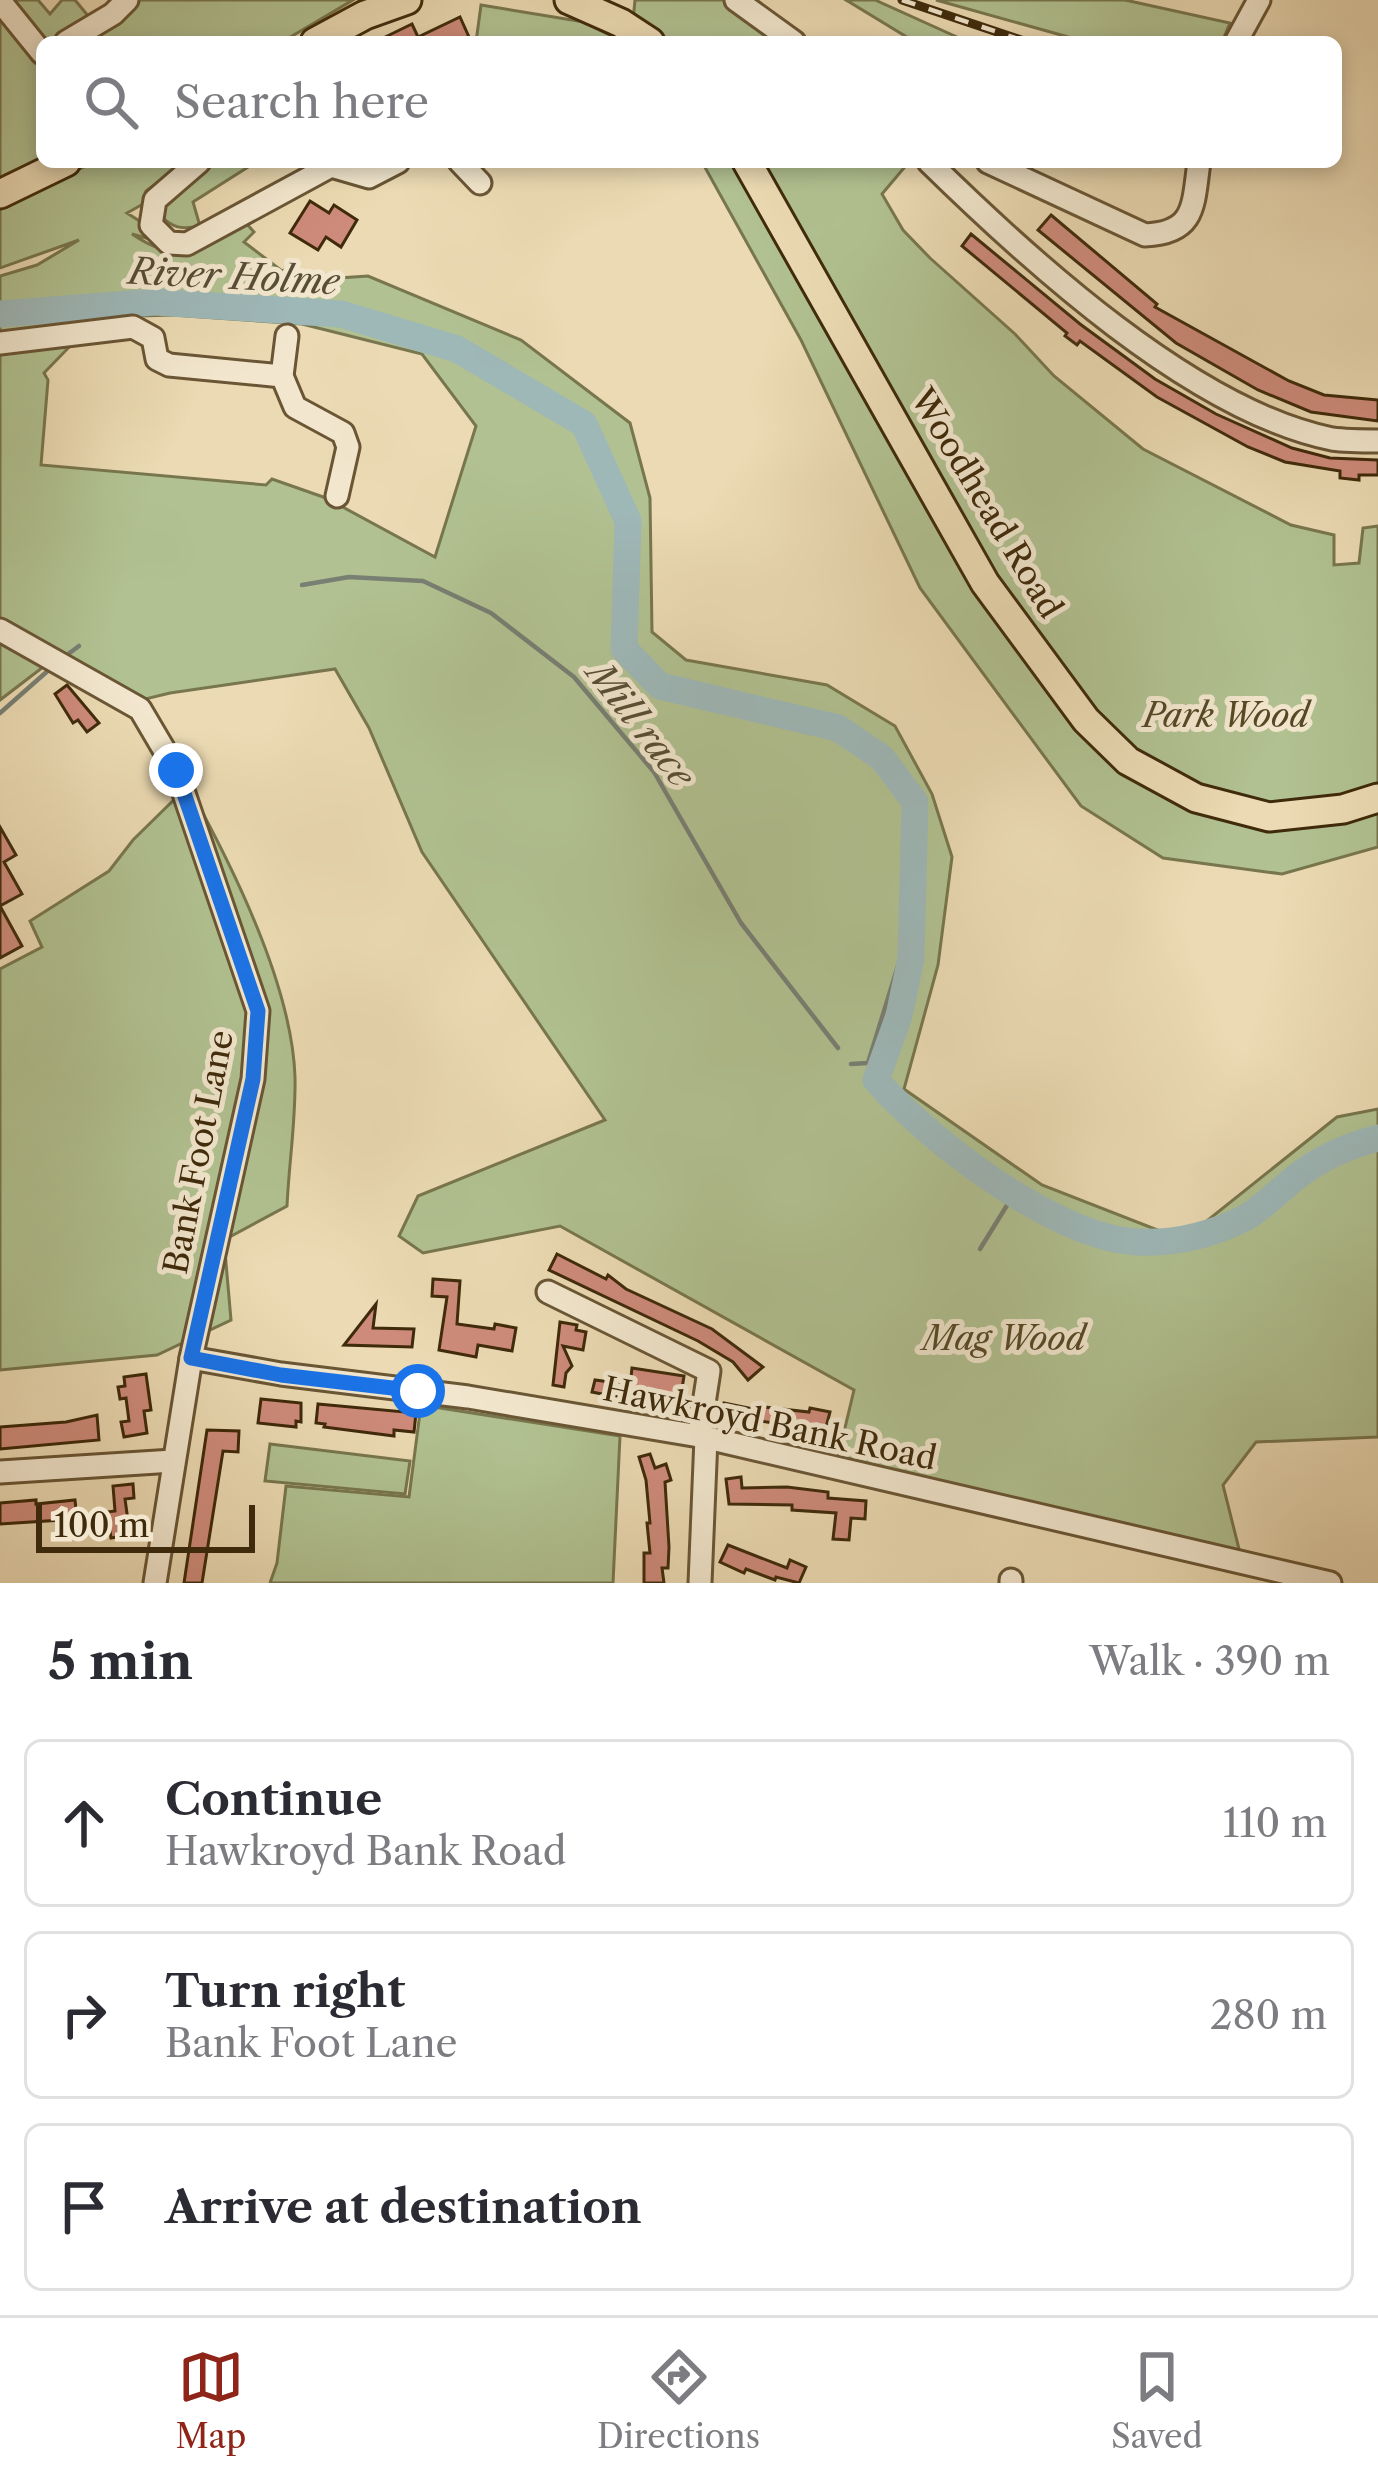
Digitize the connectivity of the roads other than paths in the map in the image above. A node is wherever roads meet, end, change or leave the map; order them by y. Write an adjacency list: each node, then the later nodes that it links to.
1 (127, 0): 7 (street)
2 (407, 0): 8 (main road)
3 (569, 0): 9 (main road)
4 (736, 0): 10 (street)
5 (1259, 0): 11 (street)
6 (0, 1): 12 (street)
7 (76, 36)
8 (326, 36)
9 (641, 36)
10 (786, 36)
11 (1239, 36)
12 (36, 46)
13 (54, 168): 24 (main road)
14 (192, 168): 15 (street)
15 (328, 168)
16 (339, 168): 17 (street)
17 (386, 168)
18 (466, 168): 23 (street)
19 (750, 168): 31 (main road, Woodhead Road)
20 (935, 168): 28 (street)
21 (1001, 168): 22 (street)
22 (1198, 168)
23 (481, 183)
24 (0, 194)
25 (287, 336): 27 (street)
26 (0, 343): 27 (street)
27 (282, 376): 29 (street)
28 (1378, 441)
29 (338, 496)
30 (0, 630): 33 (street, Bank Foot Lane)
31 (1378, 798)
32 (548, 1292): 34 (street)
33 (191, 1358): 34 (street, Hawkroyd Bank Road); 35 (street, Bank Foot Lane)
34 (702, 1437): 38 (street); 39 (street, Hawkroyd Bank Road)
35 (173, 1461): 36 (street); 37 (street, Bank Foot Lane)
36 (0, 1472)
37 (155, 1583)
38 (700, 1583)
39 (1330, 1583)

